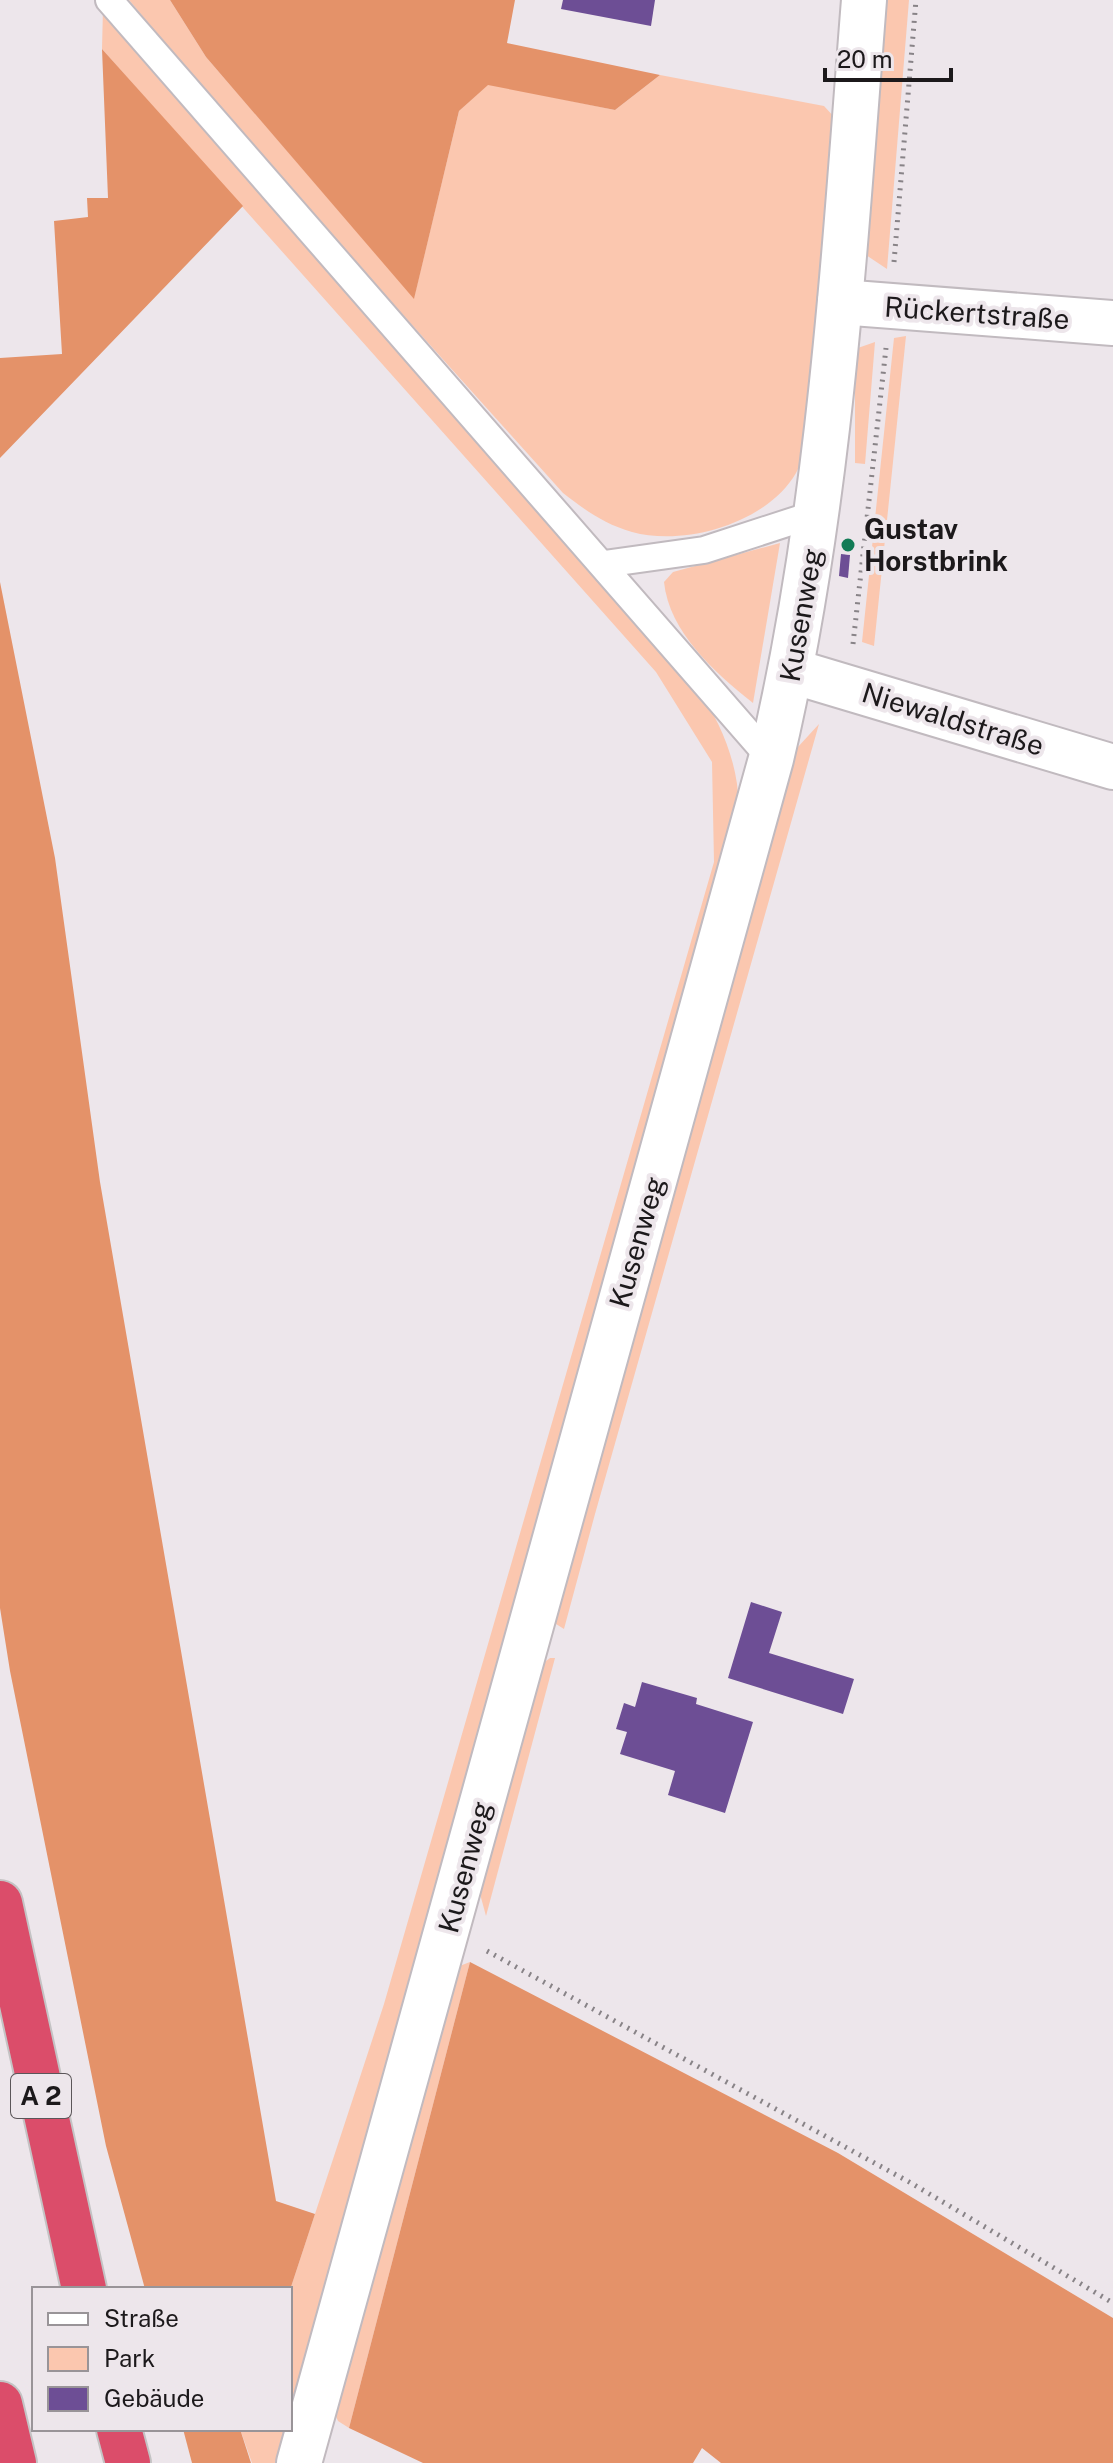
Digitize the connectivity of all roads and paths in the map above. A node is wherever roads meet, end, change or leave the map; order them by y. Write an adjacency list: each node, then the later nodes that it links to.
1 (109, 0): 9 (lane)
2 (864, 0): 4 (street, Kusenweg)
3 (916, 0): 5 (path)
4 (840, 302): 5 (street, Rückertstraße); 8 (street, Kusenweg)
5 (890, 307): 6 (street, Rückertstraße); 7 (path)
6 (1113, 323)
7 (871, 486)
8 (818, 513): 9 (lane); 10 (street, Kusenweg)
9 (604, 564): 11 (lane)
10 (792, 671): 11 (street, Kusenweg); 12 (street, Niewaldstraße)
11 (771, 759): 14 (street, Kusenweg)
12 (1113, 767)
13 (0, 1903): 15 (highway, A 2)
14 (448, 1929): 16 (path); 21 (street, Kusenweg)
15 (84, 2287)
16 (1113, 2303)
17 (0, 2404): 19 (highway)
18 (120, 2431): 20 (highway)
19 (14, 2463)
20 (128, 2463)
21 (299, 2463)

